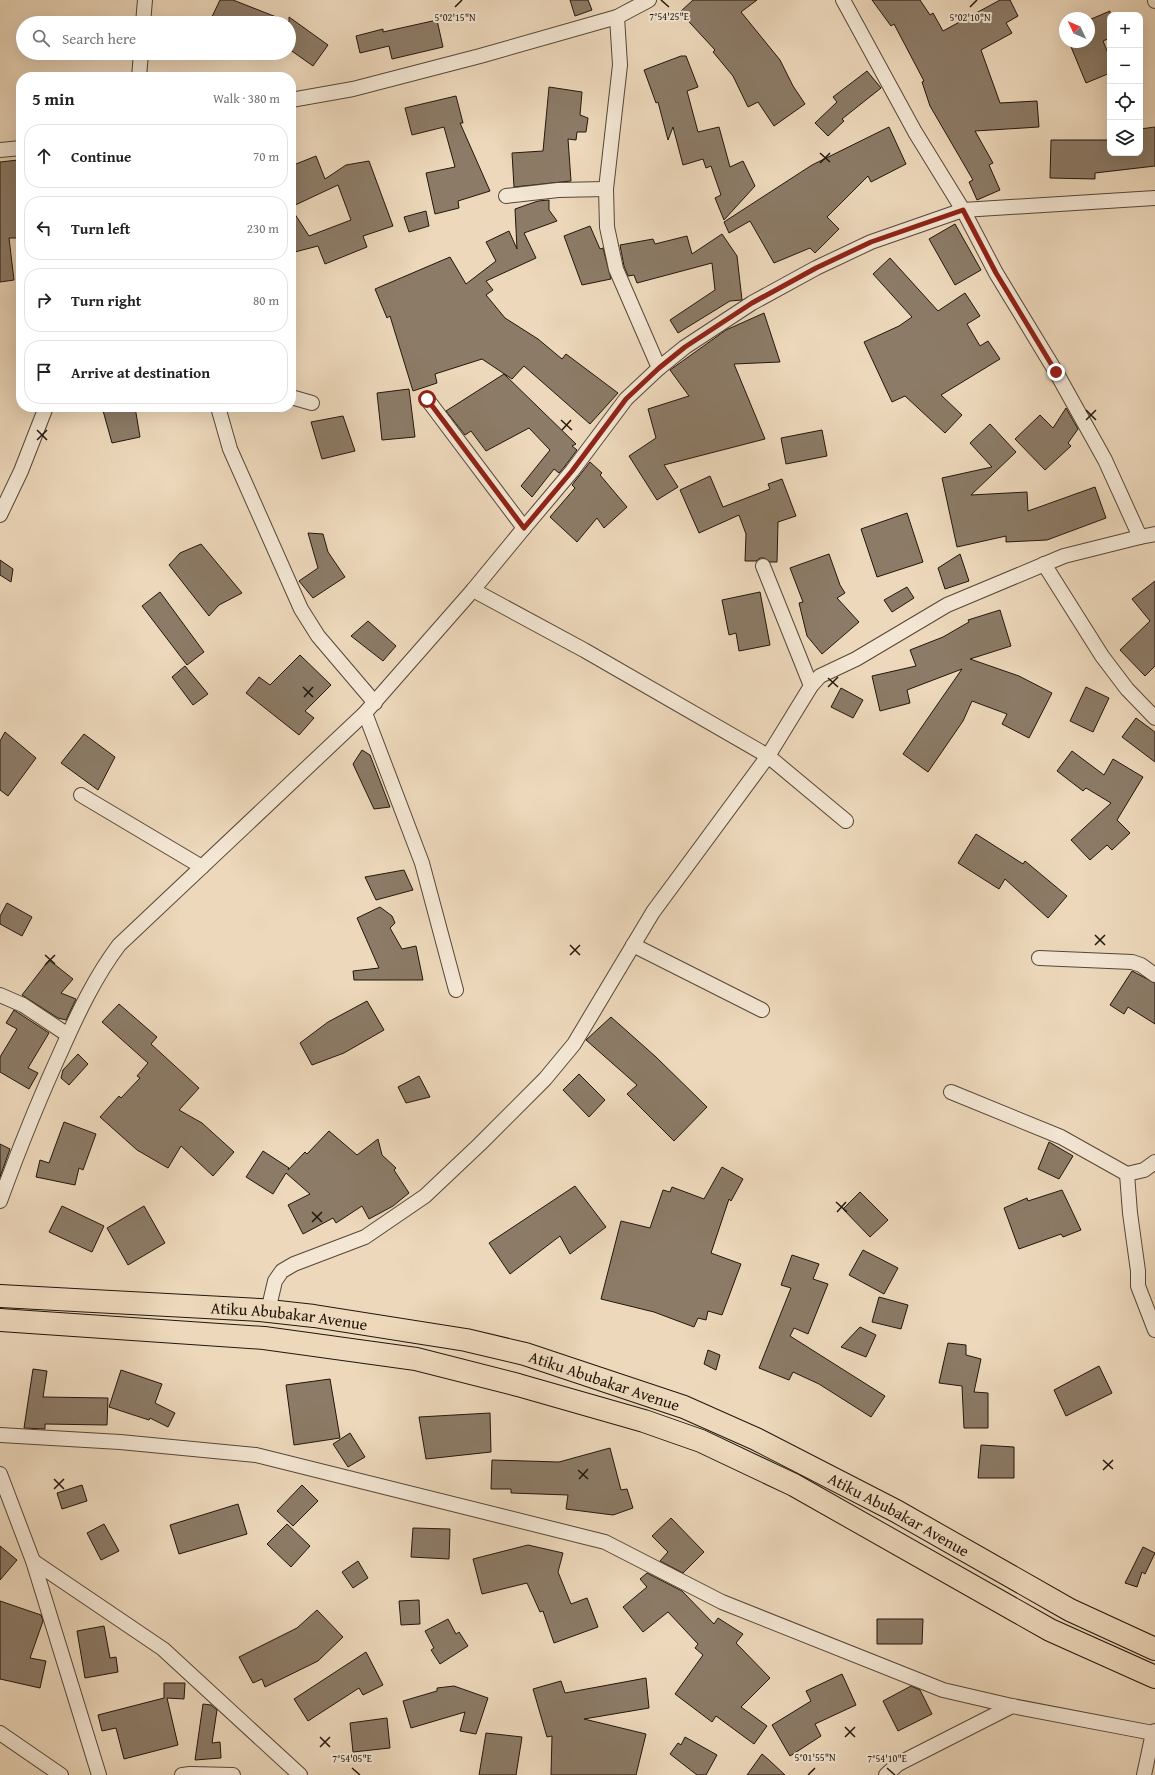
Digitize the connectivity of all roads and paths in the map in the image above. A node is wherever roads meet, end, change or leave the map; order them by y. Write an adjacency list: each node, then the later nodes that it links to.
1 (145, 0): 4 (street)
2 (649, 0): 5 (street)
3 (842, 0): 12 (street)
4 (144, 16)
5 (617, 17): 8 (street); 9 (street)
6 (140, 60): 7 (street)
7 (139, 72)
8 (296, 99)
9 (606, 189): 10 (street); 13 (street)
10 (506, 196)
11 (1155, 198): 12 (street)
12 (963, 210): 13 (street); 22 (street)
13 (659, 368): 20 (street)
14 (296, 398): 16 (street)
15 (427, 399): 20 (street)
16 (312, 403)
17 (44, 412): 19 (street)
18 (219, 412): 27 (street)
19 (0, 515)
20 (524, 528): 25 (street)
21 (1155, 534): 22 (street)
22 (1140, 536): 23 (street)
23 (1044, 564): 26 (street); 29 (street)
24 (763, 566): 26 (street)
25 (473, 590): 27 (street); 30 (street)
26 (811, 686): 30 (street)
27 (375, 702): 28 (street)
28 (365, 713): 33 (street); 37 (street)
29 (1155, 718)
30 (768, 756): 32 (street); 34 (street)
31 (81, 795): 33 (street)
32 (846, 821)
33 (202, 867): 40 (street)
34 (633, 945): 39 (street); 46 (street)
35 (1039, 958): 36 (street)
36 (1155, 975)
37 (456, 990)
38 (0, 995): 40 (street)
39 (762, 1010)
40 (68, 1035): 44 (street)
41 (951, 1092): 43 (street)
42 (1155, 1162): 43 (street)
43 (1127, 1174): 48 (street)
44 (0, 1201)
45 (0, 1296): 46 (main road, Atiku Abubakar Avenue)
46 (268, 1311): 52 (main road, Atiku Abubakar Avenue)
47 (0, 1320): 53 (main road, Atiku Abubakar Avenue)
48 (1155, 1330)
49 (0, 1434): 54 (street)
50 (0, 1474): 51 (street)
51 (34, 1561): 58 (street); 61 (street)
52 (1155, 1650)
53 (1155, 1677)
54 (1012, 1706): 55 (street); 62 (street)
55 (1154, 1732): 63 (street)
56 (0, 1734): 57 (street)
57 (62, 1775)
58 (99, 1775)
59 (182, 1775): 60 (street)
60 (233, 1775)
61 (300, 1775)
62 (886, 1775)
63 (1144, 1775)

